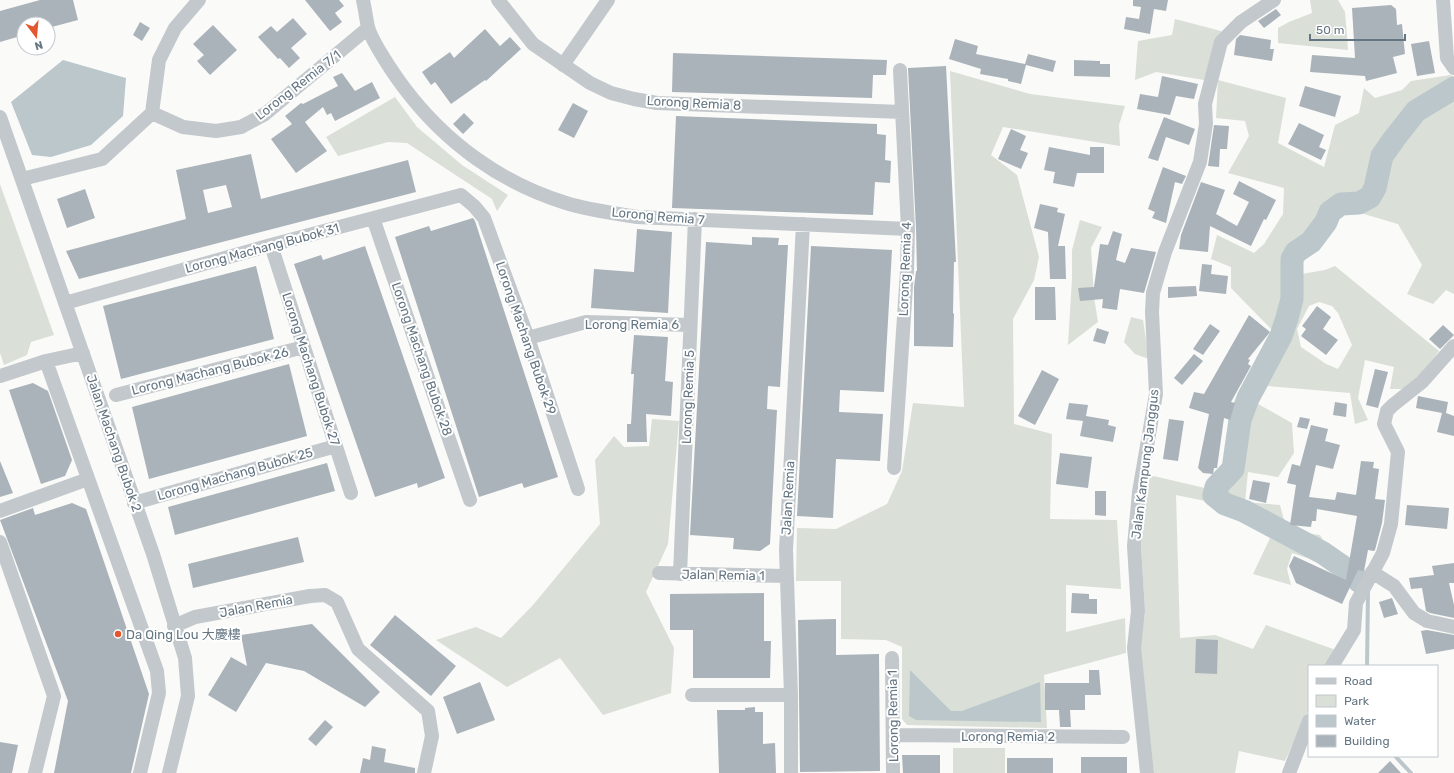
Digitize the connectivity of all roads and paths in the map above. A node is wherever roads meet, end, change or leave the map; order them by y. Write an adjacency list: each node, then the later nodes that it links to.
1 (199, 0): 12 (street)
2 (363, 0): 7 (street, Lorong Remia 7)
3 (498, 0): 8 (street, Lorong Remia 8)
4 (608, 0): 8 (street)
5 (1274, 0): 58 (street, Jalan Kampung Janggus)
6 (1443, 0): 9 (street)
7 (368, 28): 12 (street, Lorong Remia 7/1); 17 (street, Lorong Remia 7)
8 (563, 65): 11 (street, Lorong Remia 8)
9 (1454, 68)
10 (900, 70): 11 (street, Lorong Remia 4)
11 (902, 112): 19 (street, Lorong Remia 4)
12 (152, 113): 14 (street)
13 (0, 118): 14 (street, Jalan Machang Bubok 2)
14 (22, 179): 21 (street, Jalan Machang Bubok 2)
15 (460, 195): 16 (street, Lorong Machang Bubok 31); 23 (street, Lorong Machang Bubok 29)
16 (373, 218): 20 (street, Lorong Machang Bubok 31); 35 (street, Lorong Machang Bubok 28)
17 (695, 219): 18 (street, Lorong Remia 7); 22 (street, Lorong Remia 5)
18 (803, 224): 19 (street, Lorong Remia 7); 42 (street, Jalan Remia)
19 (908, 229): 31 (street, Lorong Remia 4)
20 (271, 245): 21 (street, Lorong Machang Bubok 31); 25 (street, Lorong Machang Bubok 27)
21 (65, 303): 26 (street, Jalan Machang Bubok 2)
22 (690, 325): 23 (street, Lorong Remia 6); 41 (street, Lorong Remia 5)
23 (528, 338): 33 (street, Lorong Machang Bubok 29)
24 (1454, 346): 39 (street)
25 (304, 347): 29 (street, Lorong Machang Bubok 26); 30 (street, Lorong Machang Bubok 27)
26 (83, 353): 27 (street); 36 (street, Jalan Machang Bubok 2)
27 (46, 362): 28 (street); 32 (street)
28 (0, 376)
29 (116, 395)
30 (336, 446): 34 (street, Lorong Machang Bubok 27); 36 (street, Lorong Machang Bubok 25)
31 (894, 468)
32 (88, 479): 37 (street); 53 (street)
33 (578, 489)
34 (351, 493)
35 (470, 500)
36 (134, 503): 43 (street, Jalan Machang Bubok 2)
37 (0, 511)
38 (0, 542): 52 (street)
39 (1372, 572): 44 (street); 46 (street)
40 (660, 573): 41 (street, Jalan Remia 1)
41 (680, 574): 42 (street, Jalan Remia 1)
42 (786, 576): 48 (street, Jalan Remia)
43 (174, 626): 54 (street, Jalan Machang Bubok 2); 55 (street, Jalan Remia)
44 (1454, 627)
45 (892, 658): 50 (street, Lorong Remia 1)
46 (1333, 665)
47 (692, 695): 48 (street)
48 (791, 695): 56 (street, Jalan Remia)
49 (1308, 724): 59 (street)
50 (893, 735): 51 (street, Lorong Remia 2); 57 (street, Lorong Remia 1)
51 (1123, 737)
52 (36, 773)
53 (140, 773)
54 (169, 773)
55 (424, 773)
56 (791, 773)
57 (893, 773)
58 (1147, 773)
59 (1289, 773)

